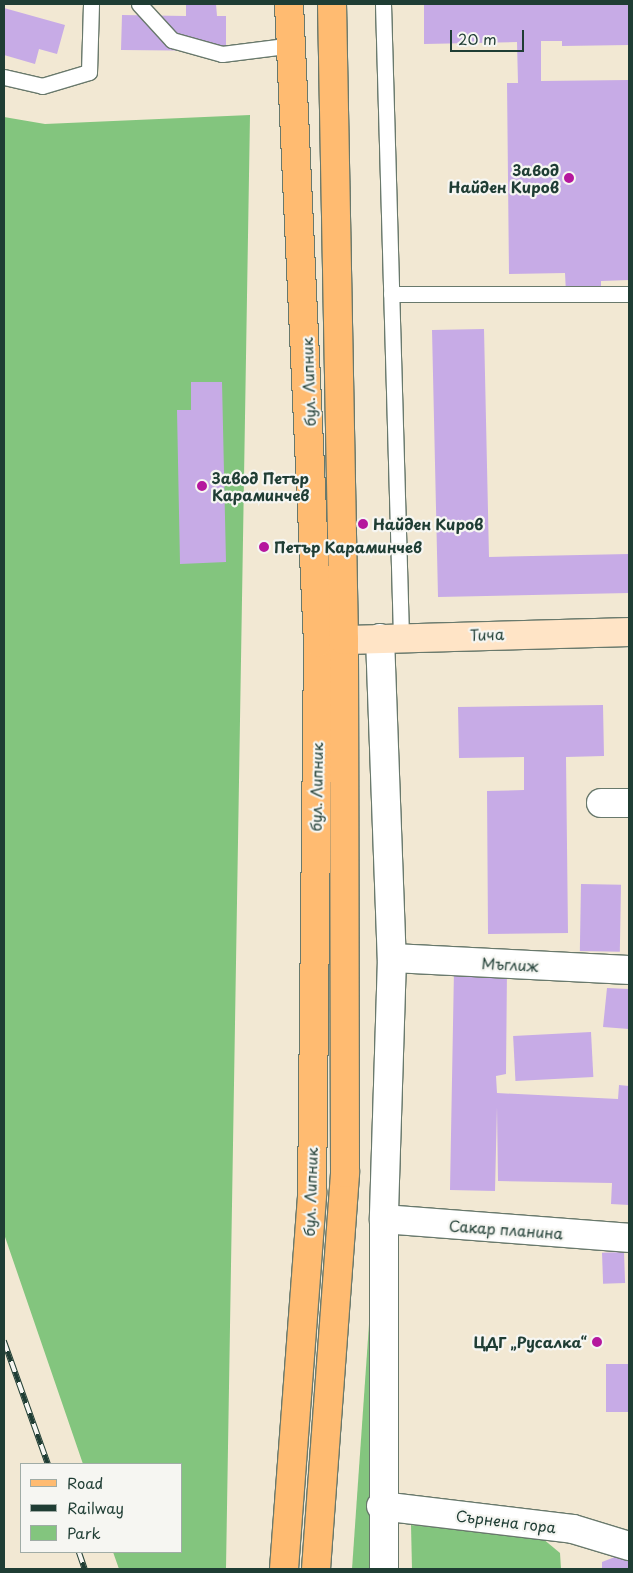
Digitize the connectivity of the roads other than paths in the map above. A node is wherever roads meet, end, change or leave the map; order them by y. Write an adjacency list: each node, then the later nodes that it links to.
1 (91, 4): 7 (lane)
2 (139, 4): 6 (lane)
3 (289, 4): 6 (main road, бул. Липник)
4 (332, 4): 12 (main road, бул. Липник)
5 (383, 4): 8 (lane)
6 (293, 44): 21 (main road, бул. Липник)
7 (4, 77)
8 (391, 294): 9 (lane); 11 (lane)
9 (629, 294)
10 (629, 632): 11 (street, Тича)
11 (391, 638): 12 (street, Тича); 15 (street)
12 (344, 640): 22 (main road, бул. Липник)
13 (601, 803): 14 (street)
14 (629, 803)
15 (392, 958): 16 (street, Мъглиж); 17 (street)
16 (629, 970)
17 (384, 1220): 18 (street, Сакар планина); 19 (street)
18 (629, 1238)
19 (381, 1506): 20 (street, Сърнена гора); 23 (street)
20 (629, 1546)
21 (284, 1569)
22 (316, 1569)
23 (384, 1569)

